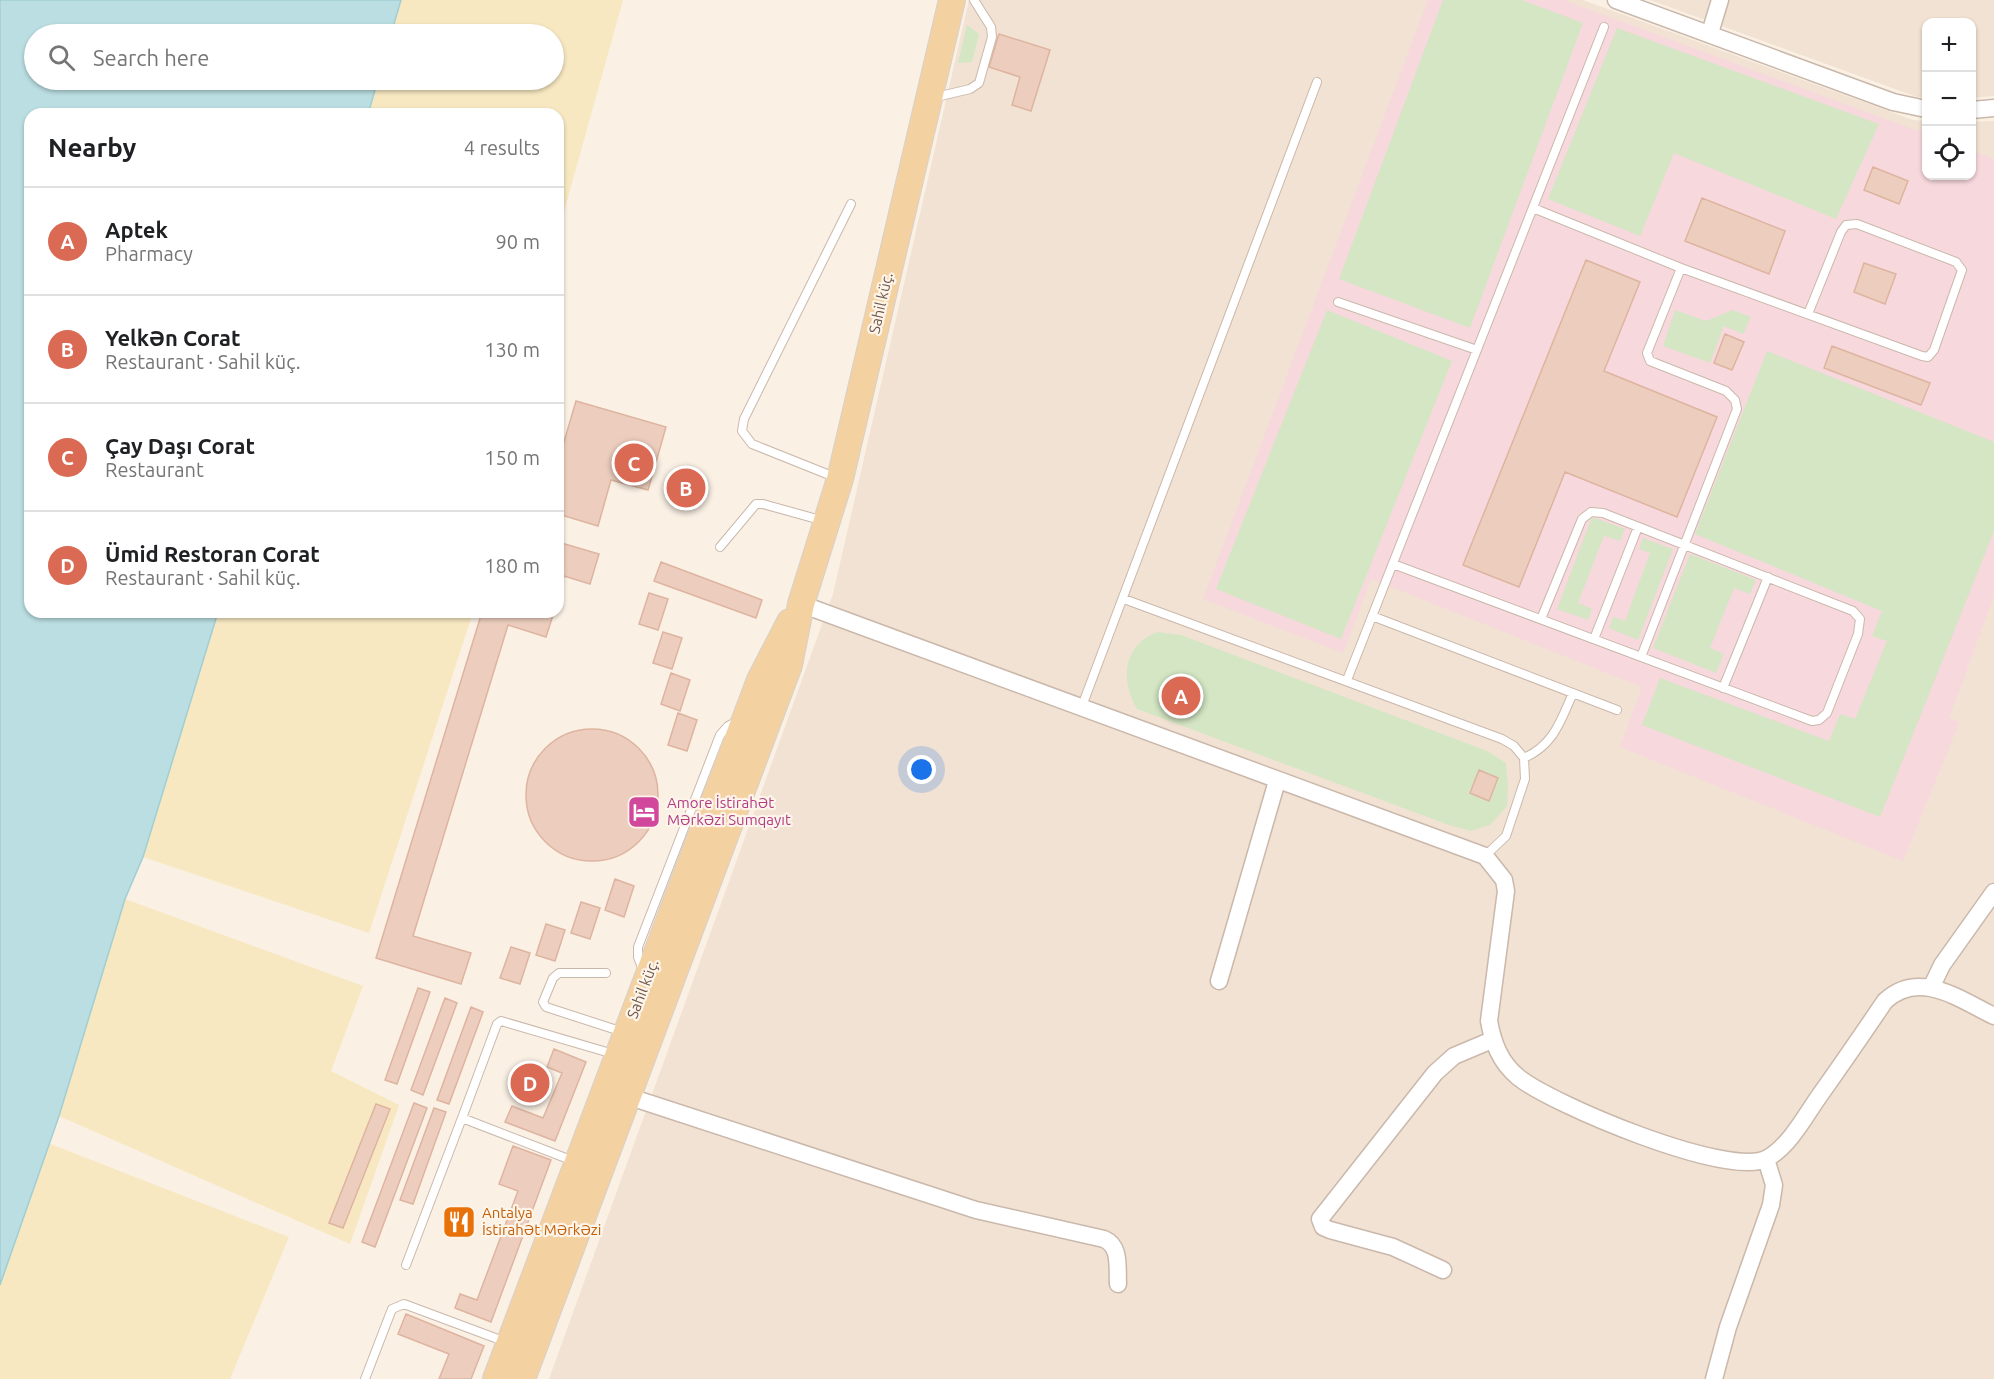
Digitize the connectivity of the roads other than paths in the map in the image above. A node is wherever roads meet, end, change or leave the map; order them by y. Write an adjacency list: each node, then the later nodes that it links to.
1 (952, 0): 8 (main road, Sahil küç.)
2 (974, 0): 8 (lane)
3 (1616, 0): 6 (street)
4 (1720, 0): 6 (street)
5 (1604, 27): 13 (lane)
6 (1710, 33): 9 (street)
7 (1317, 82): 25 (lane)
8 (929, 99): 18 (main road, Sahil küç.)
9 (1922, 108)
10 (1994, 108): 11 (street)
11 (1976, 110)
12 (851, 204): 18 (lane)
13 (1533, 208): 14 (lane); 17 (lane)
14 (1681, 268): 16 (lane); 21 (lane)
15 (1338, 302): 17 (lane)
16 (1808, 314): 16 (lane)
17 (1477, 350): 23 (lane)
18 (840, 479): 19 (main road, Sahil küç.)
19 (828, 522): 22 (lane); 26 (main road, Sahil küç.)
20 (1638, 527): 21 (lane); 28 (lane); 29 (lane)
21 (1686, 546): 24 (lane); 30 (lane)
22 (720, 547)
23 (1393, 564): 27 (lane); 28 (lane)
24 (1768, 578): 32 (lane); 32 (lane)
25 (1124, 599): 31 (lane); 34 (lane)
26 (801, 604): 34 (street); 45 (main road, Sahil küç.); 46 (main road, Sahil küç.)
27 (1372, 616): 31 (lane); 33 (lane)
28 (1542, 619): 29 (lane)
29 (1594, 639): 30 (lane)
30 (1641, 657): 32 (lane)
31 (1347, 680): 36 (lane)
32 (1723, 688)
33 (1573, 693): 35 (lane); 36 (lane)
34 (1082, 706): 37 (street)
35 (1617, 710)
36 (1524, 758): 38 (lane)
37 (1277, 781): 38 (street); 41 (street)
38 (1485, 856): 44 (street)
39 (1994, 892): 42 (street)
40 (606, 973): 45 (lane)
41 (1219, 981)
42 (1931, 988): 43 (street); 48 (street)
43 (1994, 1016)
44 (1492, 1040): 48 (street); 51 (street)
45 (622, 1044): 47 (lane); 49 (main road, Sahil küç.)
46 (627, 1096): 52 (street); 56 (main road, Sahil küç.)
47 (462, 1118): 49 (lane); 50 (lane)
48 (1766, 1159): 57 (street)
49 (577, 1162): 53 (main road, Sahil küç.)
50 (405, 1265)
51 (1443, 1270)
52 (1118, 1284)
53 (509, 1343): 54 (lane); 55 (main road, Sahil küç.)
54 (365, 1379)
55 (496, 1379)
56 (522, 1379)
57 (1714, 1379)

